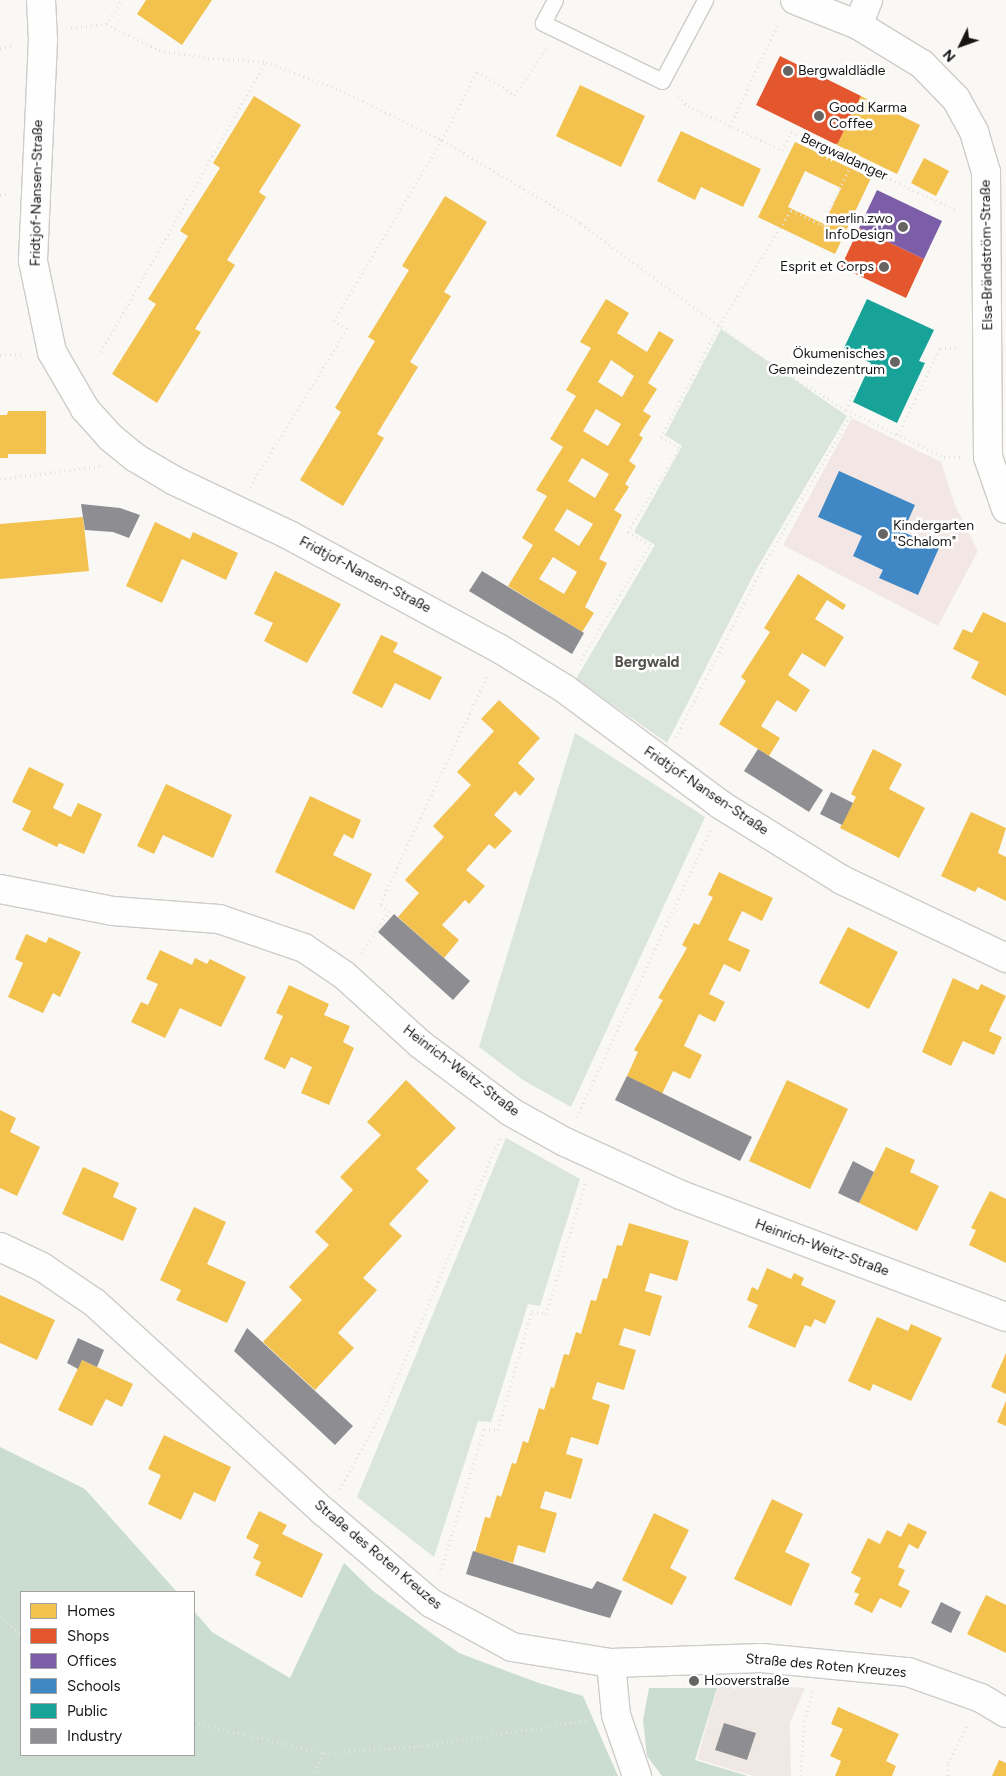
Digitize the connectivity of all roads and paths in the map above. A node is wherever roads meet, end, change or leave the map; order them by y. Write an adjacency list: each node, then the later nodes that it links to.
1 (41, 0): 10 (street, Fridtjof-Nansen-Straße)
2 (122, 0): 7 (path)
3 (555, 0): 9 (lane)
4 (706, 0): 9 (lane)
5 (868, 0): 8 (street)
6 (788, 9): 8 (street, Elsa-Brändström-Straße); 14 (path)
7 (106, 24): 10 (path); 12 (path)
8 (858, 25): 17 (street, Elsa-Brändström-Straße)
9 (558, 30): 15 (path)
10 (43, 40): 11 (path); 28 (street, Fridtjof-Nansen-Straße)
11 (0, 48)
12 (266, 62): 15 (path); 20 (path)
13 (688, 106): 14 (path, Bergwaldanger)
14 (730, 126): 16 (path, Bergwaldanger)
15 (442, 140): 18 (path); 31 (path)
16 (853, 161): 17 (path, Bergwaldanger); 18 (path)
17 (988, 226): 19 (street, Elsa-Brändström-Straße)
18 (719, 326): 21 (path); 22 (path)
19 (987, 348): 27 (path); 29 (street, Elsa-Brändström-Straße)
20 (100, 352)
21 (764, 359): 23 (path); 25 (path)
22 (702, 360): 33 (path); 34 (path)
23 (770, 384)
24 (855, 390): 25 (path)
25 (846, 410): 26 (path)
26 (852, 413): 27 (path); 33 (path)
27 (898, 435): 29 (path)
28 (136, 458): 30 (path); 31 (street, Fridtjof-Nansen-Straße)
29 (988, 458): 32 (street, Elsa-Brändström-Straße)
30 (0, 479)
31 (238, 509): 36 (street, Fridtjof-Nansen-Straße)
32 (1006, 509)
33 (762, 568): 36 (path)
34 (591, 642)
35 (478, 694): 40 (path)
36 (663, 752): 37 (street, Fridtjof-Nansen-Straße); 39 (path)
37 (721, 805): 41 (street, Fridtjof-Nansen-Straße); 43 (path)
38 (0, 889): 42 (street, Heinrich-Weitz-Straße)
39 (620, 903)
40 (373, 933)
41 (1006, 958)
42 (511, 1112): 43 (street, Heinrich-Weitz-Straße); 47 (path)
43 (565, 1142): 46 (street, Heinrich-Weitz-Straße)
44 (586, 1181): 48 (path)
45 (0, 1247): 51 (street, Straße des Roten Kreuzes)
46 (1006, 1317)
47 (347, 1478)
48 (445, 1558)
49 (0, 1616): 50 (path)
50 (20, 1634)
51 (611, 1663): 53 (street, Straße des Roten Kreuzes); 54 (street)
52 (812, 1699): 60 (path)
53 (1006, 1714)
54 (616, 1715): 57 (path); 59 (street)
55 (195, 1722): 57 (path)
56 (966, 1727): 61 (path)
57 (324, 1753): 58 (path)
58 (312, 1776)
59 (637, 1776)
60 (801, 1776)
61 (948, 1776)

